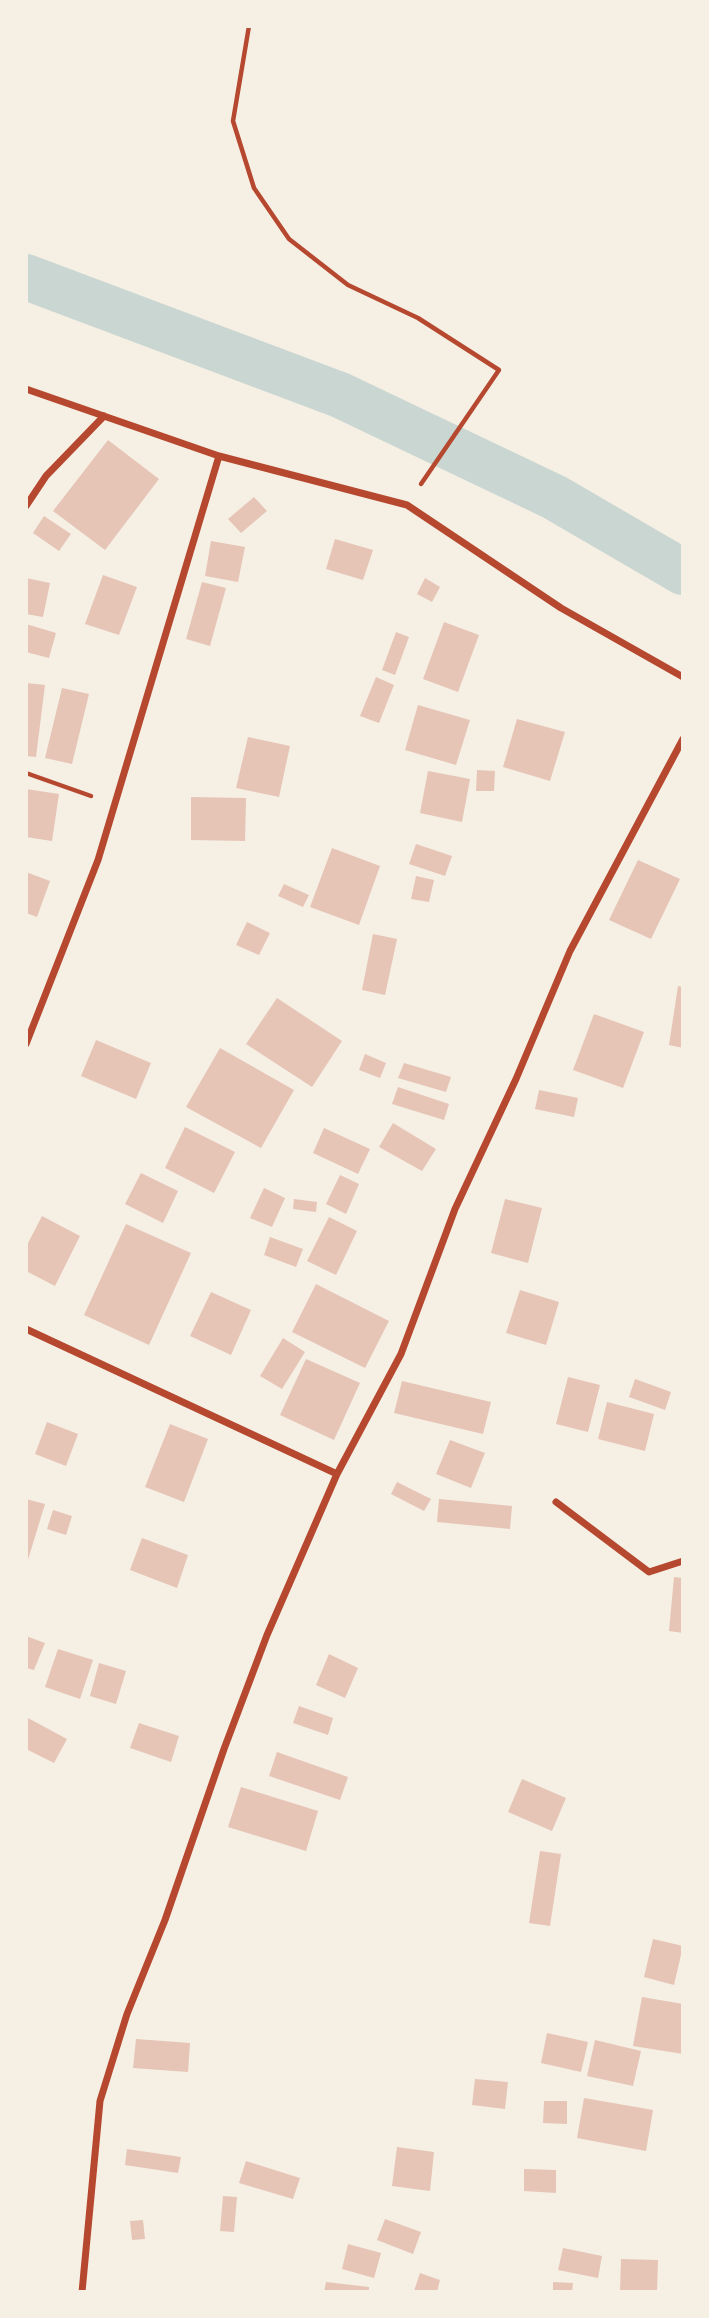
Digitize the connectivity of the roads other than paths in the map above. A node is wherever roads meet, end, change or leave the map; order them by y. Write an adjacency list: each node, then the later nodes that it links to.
1 (26, 389): 2 (street)
2 (103, 416): 3 (street); 4 (street)
3 (219, 456): 5 (street); 7 (street)
4 (26, 506)
5 (683, 677)
6 (683, 739): 9 (street)
7 (26, 1044)
8 (26, 1329): 9 (street)
9 (337, 1474): 12 (street)
10 (556, 1502): 11 (street)
11 (683, 1560)
12 (82, 2292)

